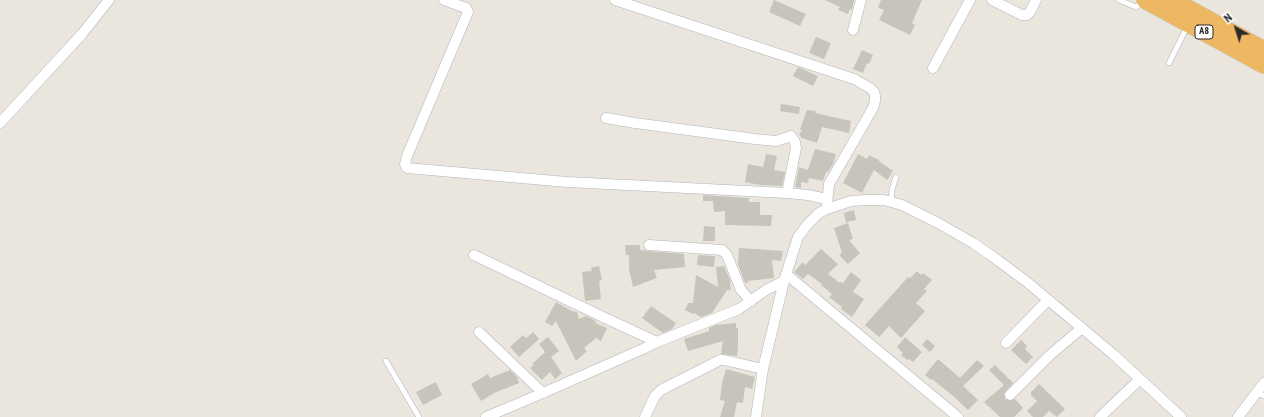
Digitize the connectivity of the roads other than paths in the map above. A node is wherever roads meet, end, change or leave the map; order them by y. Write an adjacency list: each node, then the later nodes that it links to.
1 (109, 0): 18 (street)
2 (444, 0): 20 (street)
3 (615, 0): 22 (street)
4 (860, 0): 12 (street)
5 (970, 0): 16 (street)
6 (992, 0): 7 (street)
7 (1036, 0)
8 (1119, 0): 9 (lane)
9 (1144, 0): 11 (highway, A8)
10 (1173, 0): 13 (highway, A8)
11 (1189, 24): 14 (lane); 15 (highway, A8)
12 (853, 30)
13 (1264, 50)
14 (1169, 63)
15 (1264, 65)
16 (933, 68)
17 (606, 118): 20 (street)
18 (0, 123)
19 (896, 177): 21 (lane)
20 (787, 193): 22 (street)
21 (891, 202): 22 (street); 26 (street)
22 (827, 204): 25 (street)
23 (649, 245): 27 (street)
24 (474, 255): 30 (street)
25 (784, 278): 27 (street); 33 (street); 44 (street)
26 (1048, 300): 28 (street); 31 (street)
27 (751, 301): 30 (street)
28 (1082, 328): 34 (street); 38 (street)
29 (479, 332): 36 (street)
30 (657, 342): 36 (street)
31 (1006, 343)
32 (386, 361): 40 (lane)
33 (763, 369): 42 (street); 43 (street)
34 (1140, 379): 39 (street); 45 (street)
35 (1264, 383): 37 (street)
36 (543, 393): 41 (street)
37 (1260, 394): 48 (street)
38 (1010, 395)
39 (1171, 408): 46 (street); 47 (street)
40 (419, 417)
41 (486, 417)
42 (645, 417)
43 (756, 417)
44 (958, 417)
45 (1100, 417)
46 (1166, 417)
47 (1181, 417)
48 (1238, 417)

